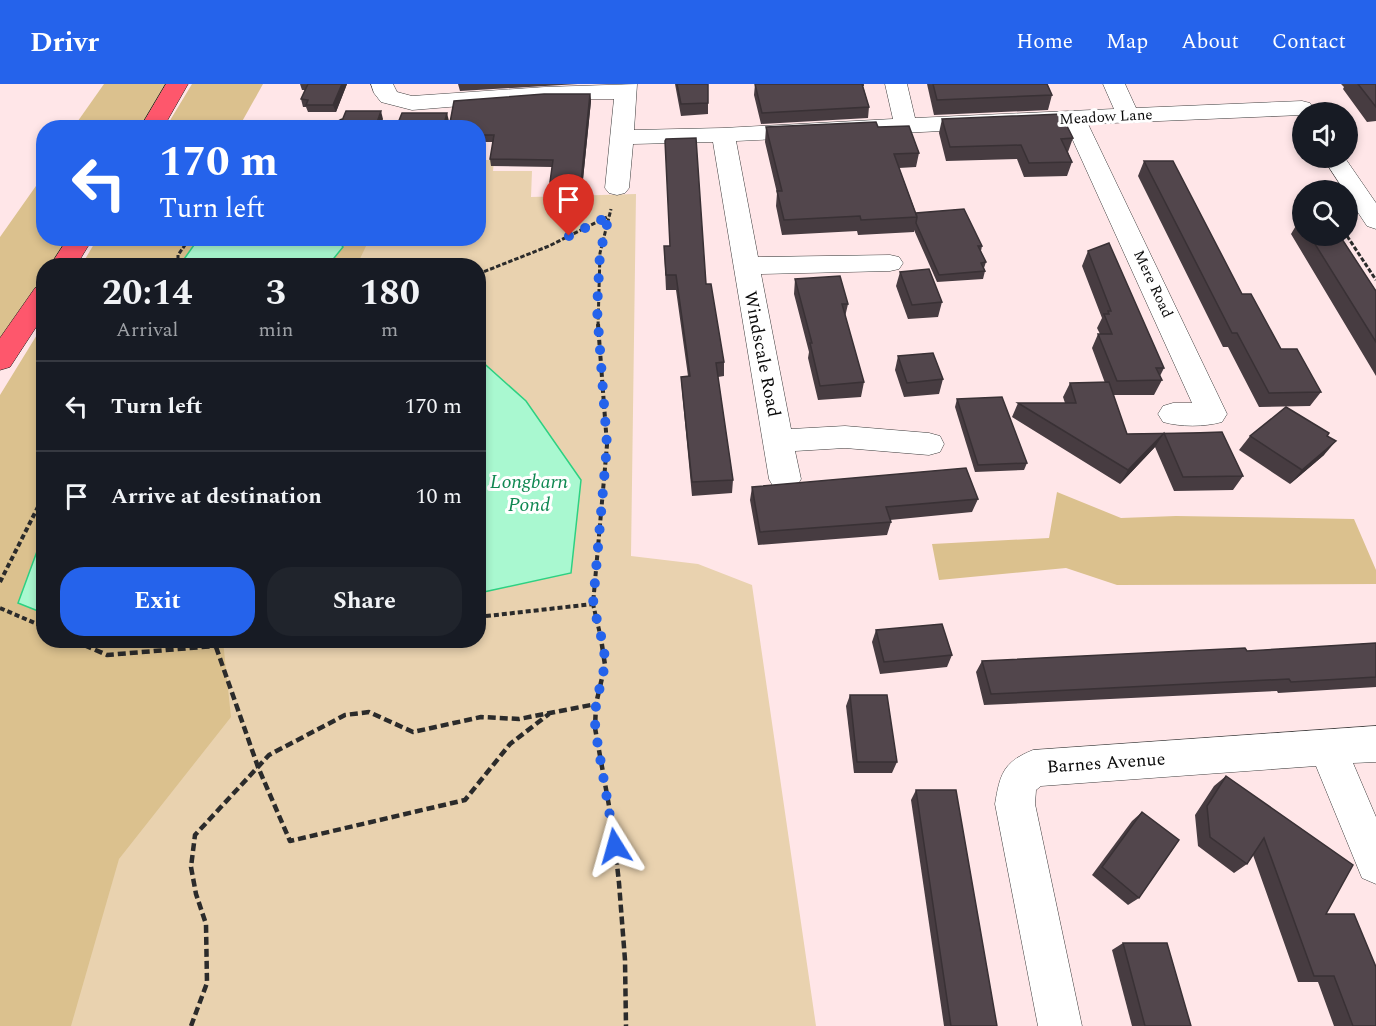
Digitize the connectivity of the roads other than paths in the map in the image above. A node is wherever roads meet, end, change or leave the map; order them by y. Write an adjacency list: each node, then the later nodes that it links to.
1 (177, 84): 11 (main road)
2 (896, 84): 12 (street)
3 (1114, 84): 9 (street)
4 (1285, 84): 7 (street)
5 (626, 88): 6 (street); 14 (street)
6 (386, 90)
7 (1297, 102)
8 (1292, 110): 9 (street, Meadow Lane)
9 (1128, 116): 10 (street, Meadow Lane)
10 (1075, 119): 12 (street, Meadow Lane); 22 (street, Mere Road)
11 (156, 120)
12 (906, 124): 13 (street, Meadow Lane)
13 (723, 135): 14 (street, Meadow Lane); 19 (street, Windscale Road)
14 (622, 137): 16 (street)
15 (1341, 168): 17 (street)
16 (617, 188)
17 (1376, 221)
18 (890, 263): 19 (street, Windscale Road)
19 (745, 266): 23 (street, Windscale Road)
20 (36, 306): 21 (main road)
21 (0, 360)
22 (1173, 414)
23 (778, 441): 24 (street, Windscale Road); 25 (street, Windscale Road)
24 (928, 444)
25 (785, 479)
26 (1376, 744): 27 (street, Barnes Avenue)
27 (1327, 747): 28 (street); 29 (street, Barnes Avenue)
28 (1376, 864)
29 (1060, 1026)

